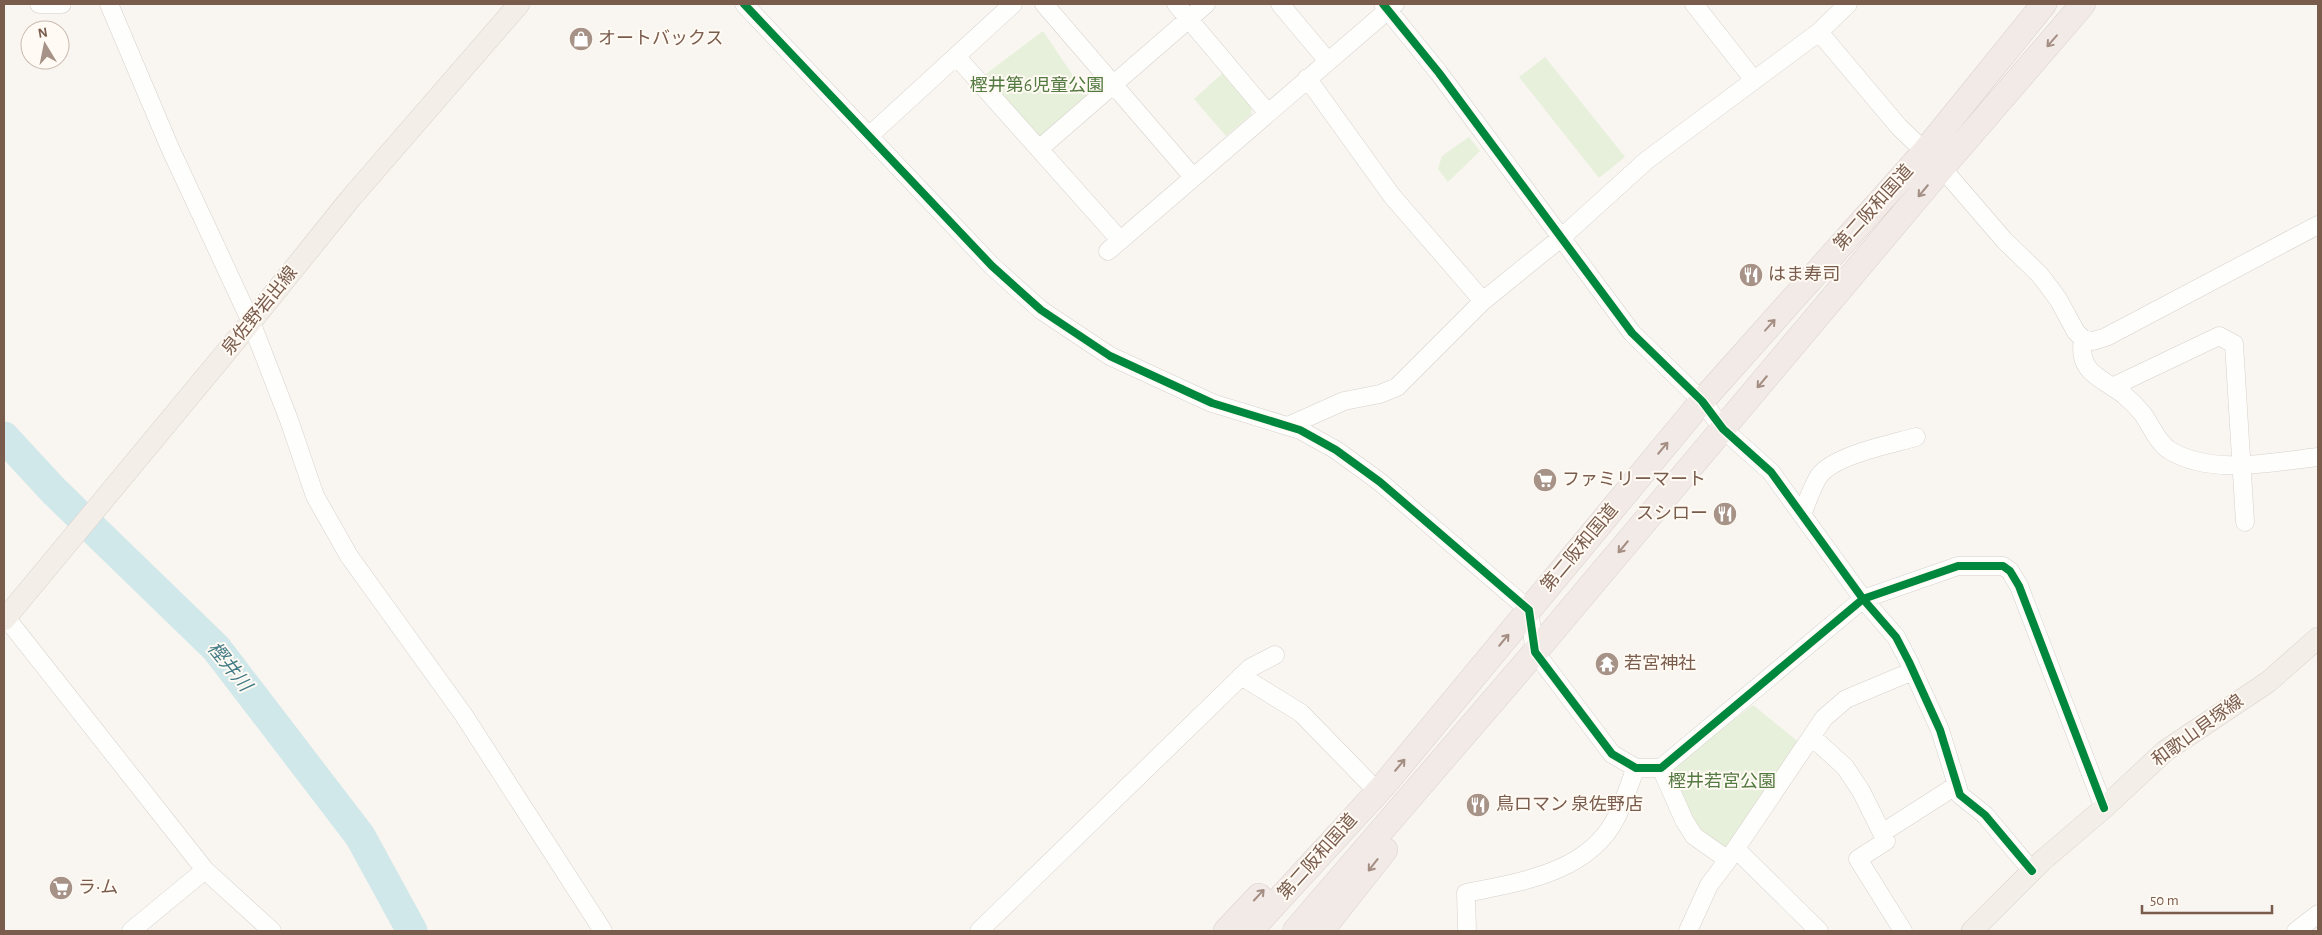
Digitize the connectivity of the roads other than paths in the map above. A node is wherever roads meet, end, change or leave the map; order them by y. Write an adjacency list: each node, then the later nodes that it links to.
1 (39, 4): 2 (street)
2 (62, 4)
3 (109, 4): 31 (street)
4 (519, 4): 31 (main road, 泉佐野岩出線)
5 (744, 4): 24 (street)
6 (1012, 4): 18 (street)
7 (1044, 4): 22 (street)
8 (1176, 4): 16 (street)
9 (1206, 4): 16 (street)
10 (1280, 4): 19 (street)
11 (1694, 4): 21 (street)
12 (1848, 4): 17 (street)
13 (2044, 4): 26 (highway, 第二阪和国道)
14 (2083, 4): 26 (highway, 第二阪和国道, one-way to 26)
15 (1389, 6): 19 (street); 29 (street)
16 (1189, 19): 22 (street); 23 (street)
17 (1819, 32): 21 (street); 26 (street)
18 (956, 56): 24 (street); 25 (street)
19 (1327, 60): 20 (street)
20 (1307, 78): 23 (street); 30 (street)
21 (1753, 79): 29 (street)
22 (1114, 85): 25 (street); 27 (street)
23 (1267, 112): 27 (street)
24 (869, 136): 35 (street)
25 (1039, 149): 27 (street)
26 (1933, 160): 32 (street); 34 (highway, 第二阪和国道, one-way to 26); 36 (highway, 第二阪和国道, one-way to 36)
27 (1193, 177)
28 (2318, 225): 32 (street)
29 (1562, 236): 30 (street); 34 (street)
30 (1483, 301): 35 (street)
31 (251, 322): 44 (main road, 泉佐野岩出線); 64 (street)
32 (2083, 339): 33 (street)
33 (2112, 387): 39 (street); 39 (street)
34 (1702, 401): 36 (street); 43 (highway, 第二阪和国道, one-way to 34)
35 (1288, 426): 43 (street)
36 (1723, 429): 40 (street); 46 (highway, 第二阪和国道, one-way to 46)
37 (1916, 438): 40 (street)
38 (2318, 457): 39 (street)
39 (2242, 465): 41 (street)
40 (1802, 515): 42 (street)
41 (2245, 522)
42 (1863, 599): 48 (street); 52 (street); 56 (street)
43 (1529, 610): 46 (street); 55 (highway, 第二阪和国道, one-way to 43)
44 (4, 618): 59 (street)
45 (2318, 638): 56 (main road, 和歌山貝塚線)
46 (1534, 652): 51 (street); 53 (highway, 第二阪和国道)
47 (1275, 655): 49 (street)
48 (1913, 671): 50 (street); 54 (street)
49 (1242, 676): 55 (street); 65 (street)
50 (1812, 737): 57 (street); 58 (street)
51 (1636, 768): 52 (street); 70 (street)
52 (1662, 768): 58 (street)
53 (1424, 778): 68 (highway, 第二阪和国道); 69 (highway, one-way to 69)
54 (1957, 785): 57 (street); 60 (street)
55 (1379, 787): 66 (highway, one-way to 55); 67 (highway, 第二阪和国道)
56 (2104, 808): 60 (main road, 和歌山貝塚線)
57 (1882, 833): 73 (street)
58 (1732, 854): 71 (street); 72 (street)
59 (205, 870): 62 (street); 63 (street)
60 (2032, 871): 74 (main road, 和歌山貝塚線)
61 (2318, 914): 75 (street)
62 (131, 931)
63 (272, 931)
64 (603, 931)
65 (979, 931)
66 (1226, 931)
67 (1250, 931)
68 (1295, 931)
69 (1321, 931)
70 (1466, 931)
71 (1688, 931)
72 (1819, 931)
73 (1903, 931)
74 (1972, 931)
75 (2296, 931)

